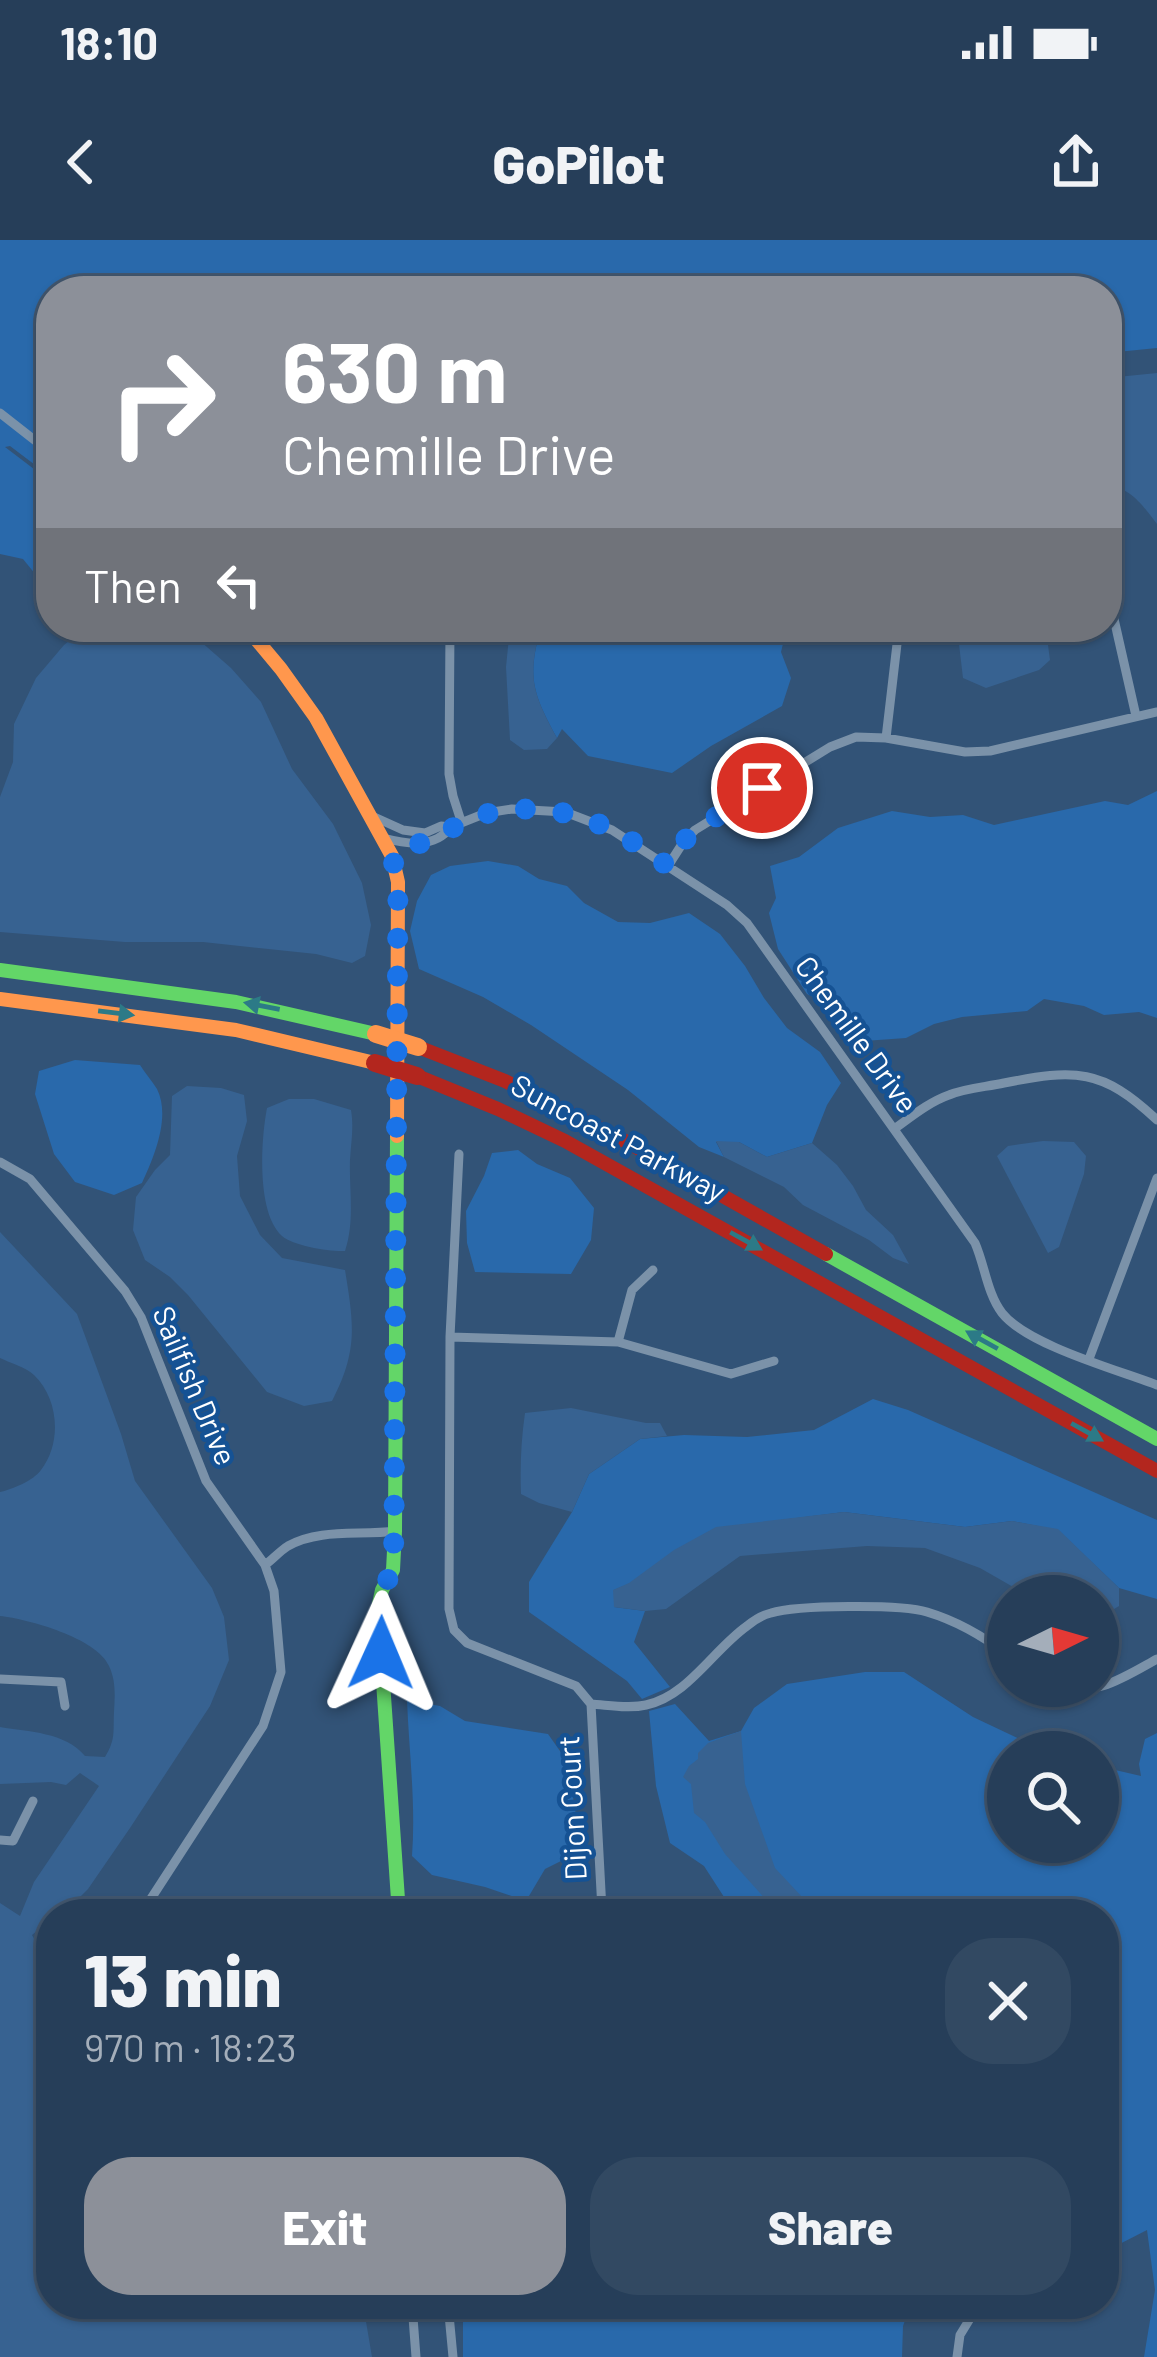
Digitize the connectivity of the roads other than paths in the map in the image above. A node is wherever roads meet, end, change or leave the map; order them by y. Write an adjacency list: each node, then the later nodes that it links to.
1 (0, 412): 2 (street)
2 (36, 441)
3 (258, 642): 10 (main road)
4 (450, 642): 11 (street)
5 (896, 642): 9 (street)
6 (1119, 642): 8 (street)
7 (1157, 712): 8 (street)
8 (1136, 716): 9 (street)
9 (886, 738): 14 (street)
10 (371, 816): 12 (street); 13 (main road)
11 (456, 824): 12 (street, Chemille Drive); 14 (street, Chemille Drive)
12 (417, 838): 13 (street, Chemille Drive); 13 (street, Chemille Drive)
13 (387, 847): 30 (main road)
14 (668, 866): 18 (street, Chemille Drive)
15 (0, 970): 28 (main road, Suncoast Parkway, one-way to 15, bridge)
16 (0, 999): 29 (main road, Suncoast Parkway, one-way to 29, bridge)
17 (1157, 1120): 18 (street)
18 (894, 1129): 25 (street, Chemille Drive)
19 (459, 1154): 23 (street)
20 (0, 1162): 31 (street, Sailfish Drive)
21 (1157, 1178): 25 (street)
22 (653, 1270): 24 (street)
23 (450, 1337): 24 (street); 36 (street)
24 (618, 1342): 26 (street)
25 (1089, 1359): 27 (street, Chemille Drive)
26 (774, 1361)
27 (1157, 1385)
28 (1157, 1438)
29 (1157, 1471)
30 (394, 1531): 31 (street); 41 (main road)
31 (265, 1564): 40 (street, Sailfish Drive)
32 (987, 1639): 36 (street)
33 (1157, 1659): 35 (street)
34 (0, 1679): 37 (street)
35 (1119, 1679)
36 (591, 1704): 42 (street, Dijon Court)
37 (65, 1706)
38 (33, 1801): 39 (street)
39 (0, 1840)
40 (151, 1899)
41 (398, 1899)
42 (601, 1899)
43 (413, 2319): 46 (street)
44 (449, 2319): 47 (street)
45 (970, 2319): 48 (street)
46 (416, 2357)
47 (453, 2357)
48 (957, 2357)

